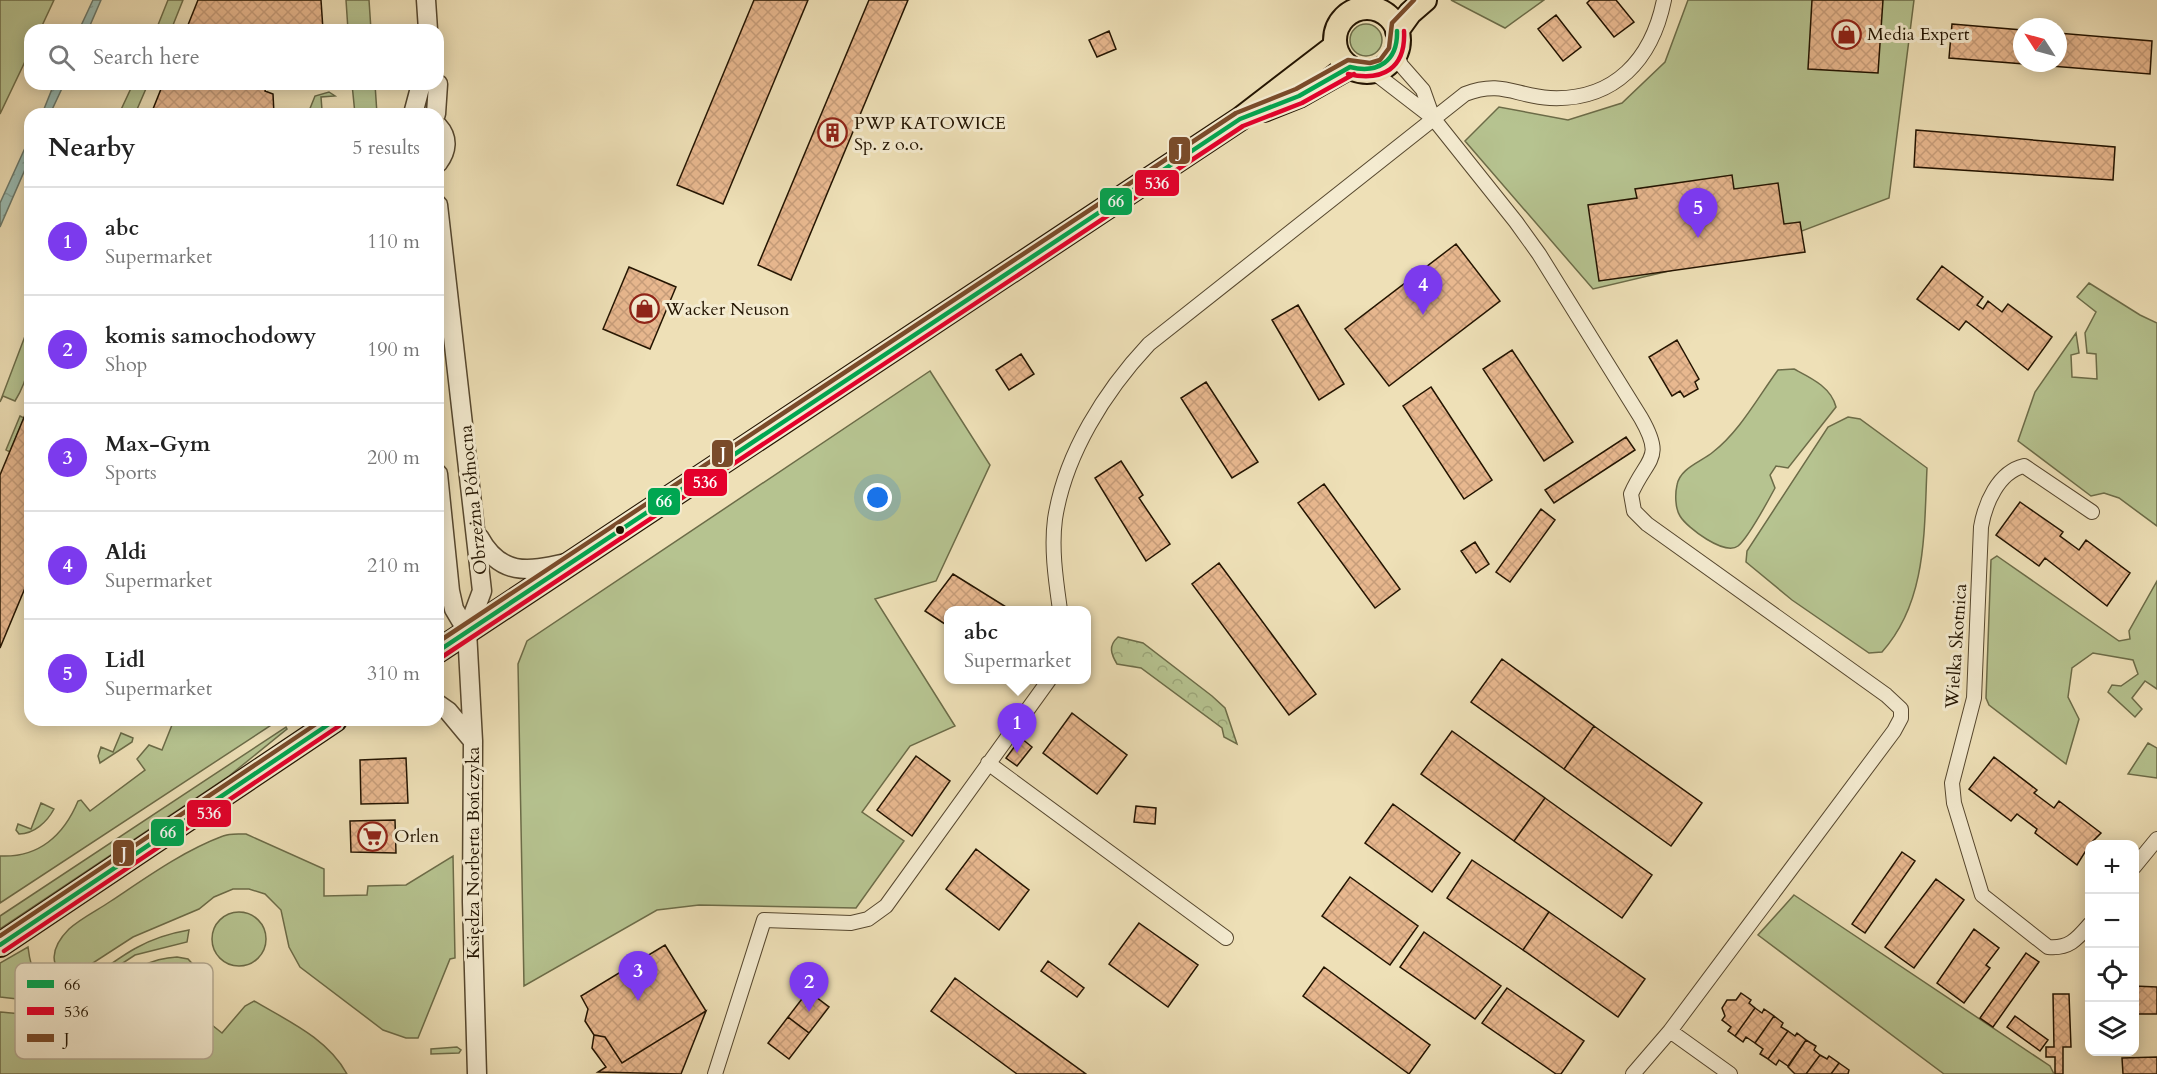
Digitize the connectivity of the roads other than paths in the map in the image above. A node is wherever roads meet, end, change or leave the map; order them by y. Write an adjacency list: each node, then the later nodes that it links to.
1 (426, 0): 5 (street)
2 (1425, 0): 6 (main road)
3 (1664, 0): 14 (street)
4 (1389, 5): 6 (main road); 7 (main road)
5 (428, 24)
6 (1397, 42): 9 (main road); 14 (street)
7 (1335, 46): 8 (main road); 15 (main road)
8 (1350, 67): 9 (main road); 15 (main road)
9 (1372, 71): 14 (street)
10 (419, 90): 12 (street)
11 (438, 90): 13 (street)
12 (415, 108)
13 (436, 108)
14 (1433, 118): 23 (street); 36 (street)
15 (1240, 119): 22 (main road)
16 (444, 137): 17 (street)
17 (444, 154)
18 (444, 255): 21 (street, Obrzeżna Północna)
19 (2091, 512): 33 (street, Wielka Skotnica)
20 (444, 532): 24 (street, Obrzeżna Północna)
21 (477, 533): 22 (street); 24 (street, Obrzeżna Północna)
22 (578, 560): 24 (main road)
23 (1060, 606)
24 (467, 631): 25 (main road); 29 (street, Księdza Norberta Bończyka)
25 (444, 647)
26 (1046, 684): 30 (street)
27 (444, 708): 29 (street)
28 (326, 726): 35 (main road)
29 (472, 741): 37 (street, Księdza Norberta Bończyka)
30 (987, 763): 34 (street); 38 (street)
31 (2157, 839): 32 (street)
32 (2139, 861)
33 (2085, 930)
34 (1226, 939)
35 (0, 945)
36 (1670, 1031): 39 (street); 40 (street)
37 (477, 1074)
38 (715, 1074)
39 (1633, 1074)
40 (1730, 1074)

